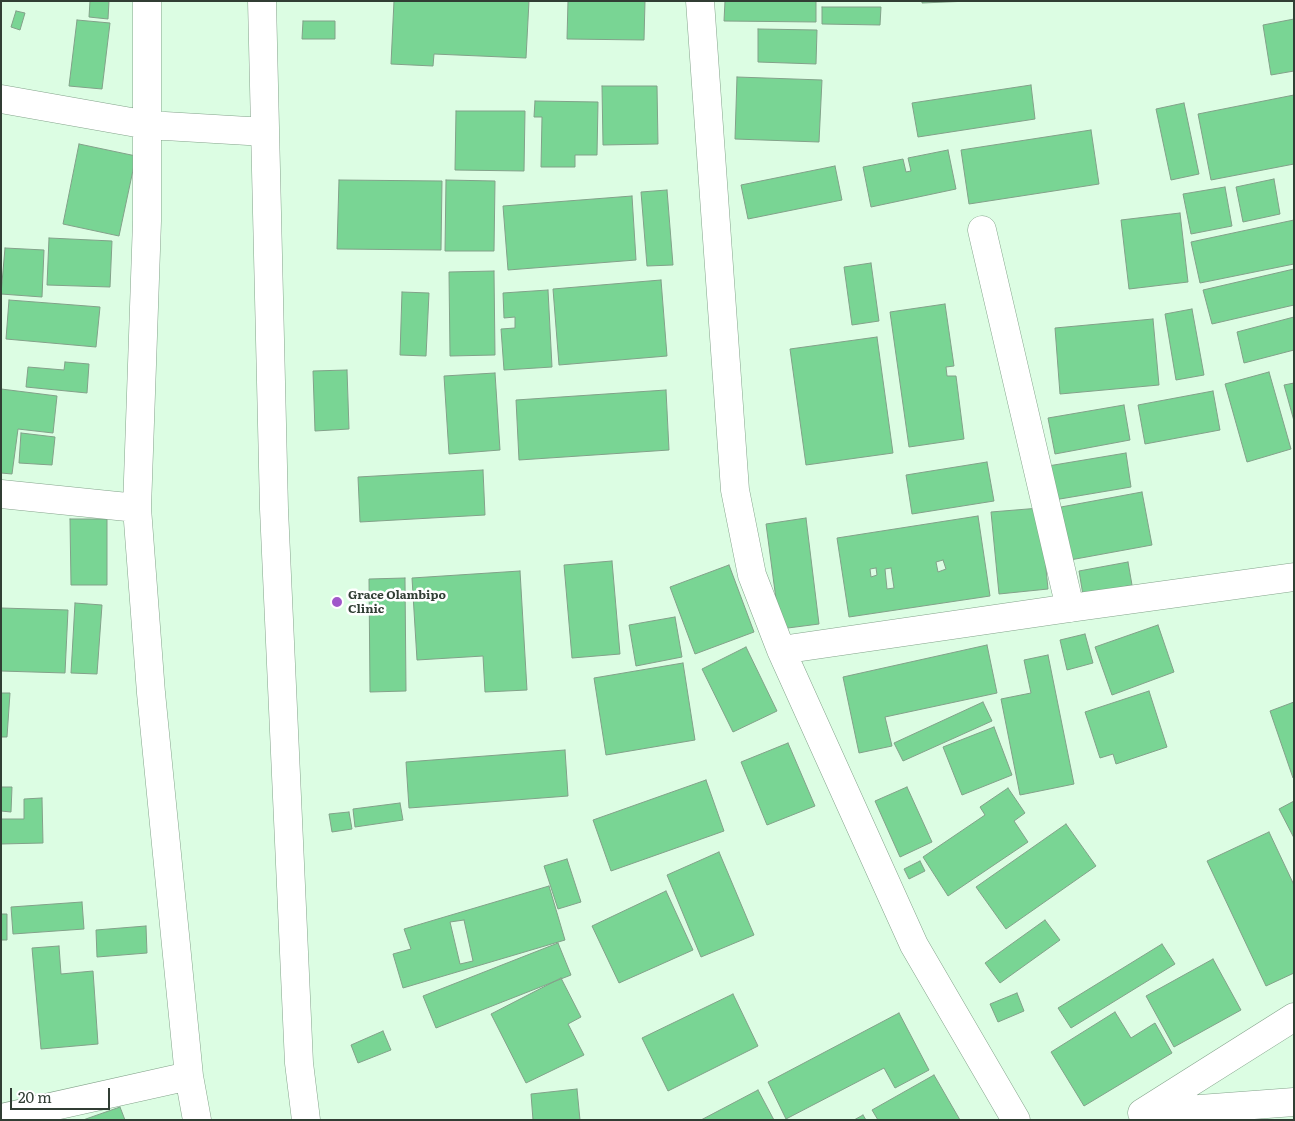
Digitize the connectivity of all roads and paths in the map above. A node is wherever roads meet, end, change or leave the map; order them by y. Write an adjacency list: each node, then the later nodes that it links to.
1 (147, 1): 5 (street)
2 (262, 1): 6 (street)
3 (700, 1): 12 (street)
4 (1, 99): 5 (street)
5 (148, 125): 6 (street); 9 (street)
6 (264, 132): 19 (street)
7 (982, 230): 11 (street)
8 (1, 494): 9 (street)
9 (137, 508): 14 (street)
10 (1294, 577): 11 (street)
11 (1070, 608): 12 (street)
12 (781, 650): 20 (street)
13 (1294, 1017): 16 (street)
14 (189, 1076): 17 (street); 18 (street)
15 (1294, 1102): 16 (street)
16 (1136, 1117)
17 (1, 1118)
18 (197, 1120)
19 (306, 1120)
20 (1016, 1120)

